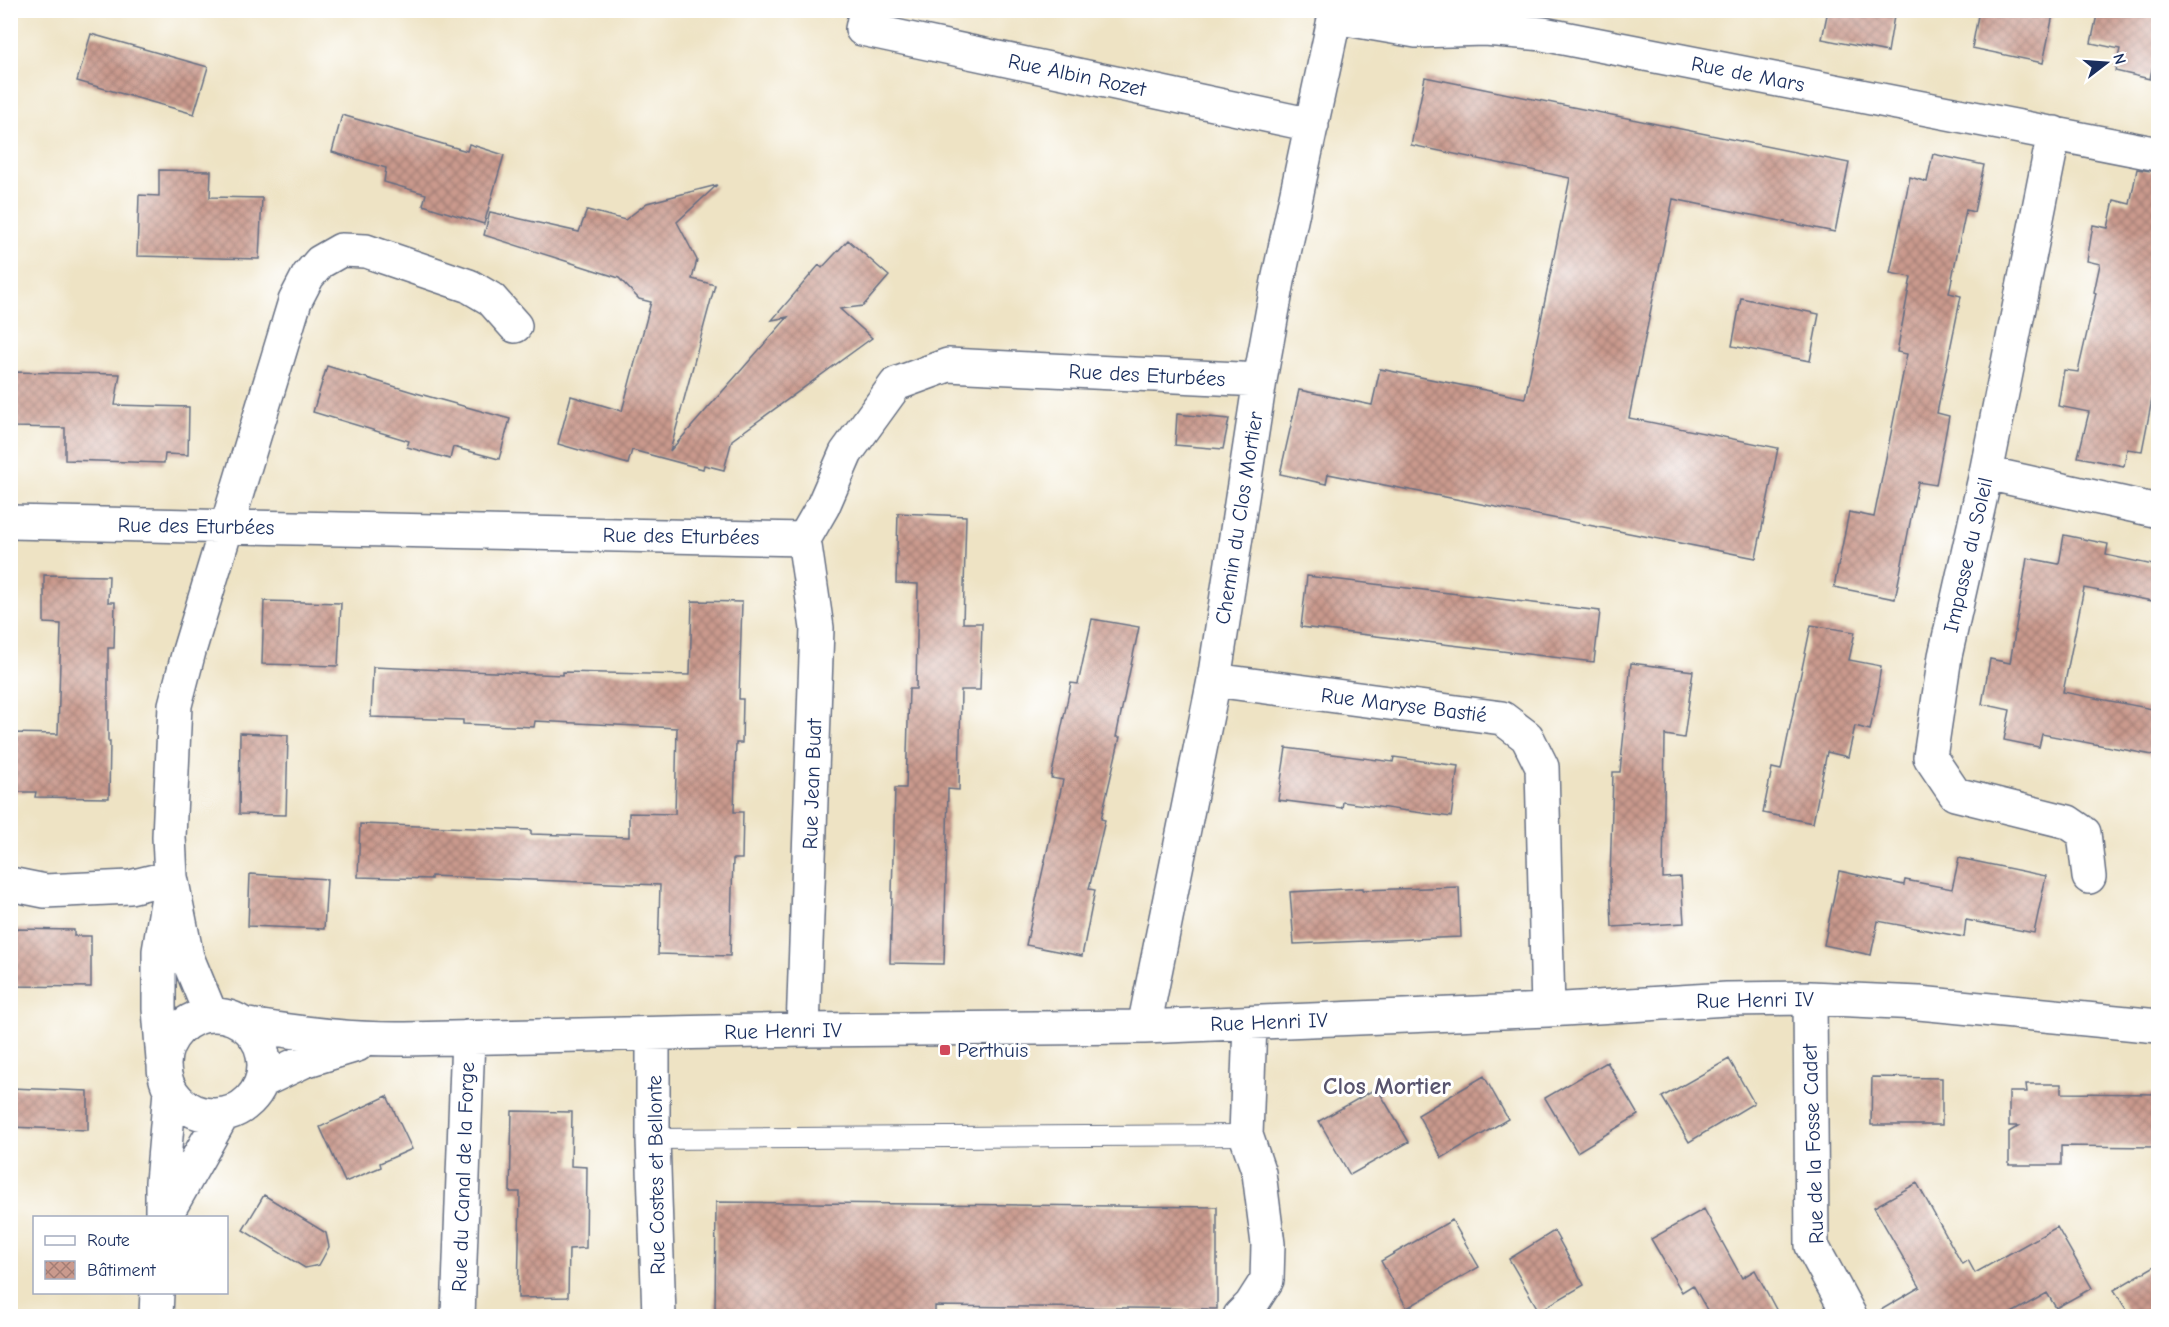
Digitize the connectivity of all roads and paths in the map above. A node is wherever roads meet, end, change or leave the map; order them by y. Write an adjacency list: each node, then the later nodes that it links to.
1 (866, 10): 3 (street, Rue Albin Rozet)
2 (1336, 14): 3 (street, Chemin du Clos Mortier); 4 (street, Rue de Mars)
3 (1312, 125): 7 (street, Chemin du Clos Mortier)
4 (2054, 133): 5 (street, Rue de Mars); 8 (street, Impasse du Soleil)
5 (2158, 154)
6 (515, 326): 11 (street)
7 (1260, 380): 12 (street, Rue des Eturbées); 13 (street, Chemin du Clos Mortier)
8 (1986, 473): 9 (street); 15 (street, Impasse du Soleil)
9 (2158, 511)
10 (10, 522): 11 (street, Rue des Eturbées)
11 (227, 527): 12 (street, Rue des Eturbées); 14 (street)
12 (804, 539): 23 (street, Rue Jean Buat)
13 (1214, 680): 18 (street, Rue Maryse Bastié); 22 (street, Chemin du Clos Mortier)
14 (171, 877): 16 (street); 19 (street); 27 (street)
15 (2089, 877)
16 (10, 884)
17 (1810, 998): 18 (street, Rue Henri IV); 21 (street, Rue Henri IV); 39 (street, Rue de la Fosse Cadet)
18 (1548, 1010): 20 (street, Rue Henri IV)
19 (227, 1019): 26 (street, Rue Henri IV); 27 (street); 28 (street)
20 (1250, 1023): 22 (street, Rue Henri IV); 30 (street)
21 (2158, 1026)
22 (1144, 1027): 23 (street, Rue Henri IV)
23 (803, 1030): 24 (street, Rue Henri IV)
24 (653, 1034): 25 (street, Rue Henri IV); 31 (street, Rue Costes et Bellonte)
25 (468, 1037): 26 (street, Rue Henri IV); 36 (street, Rue du Canal de la Forge)
26 (379, 1039): 28 (street, Rue Henri IV)
27 (167, 1078): 29 (street); 32 (street)
28 (262, 1081): 29 (street)
29 (223, 1114): 33 (street)
30 (1246, 1135): 31 (lane); 38 (street)
31 (653, 1139): 37 (street, Rue Costes et Bellonte)
32 (163, 1216)
33 (164, 1216)
34 (157, 1294): 35 (street)
35 (156, 1317)
36 (458, 1317)
37 (659, 1317)
38 (1240, 1317)
39 (1850, 1317)

